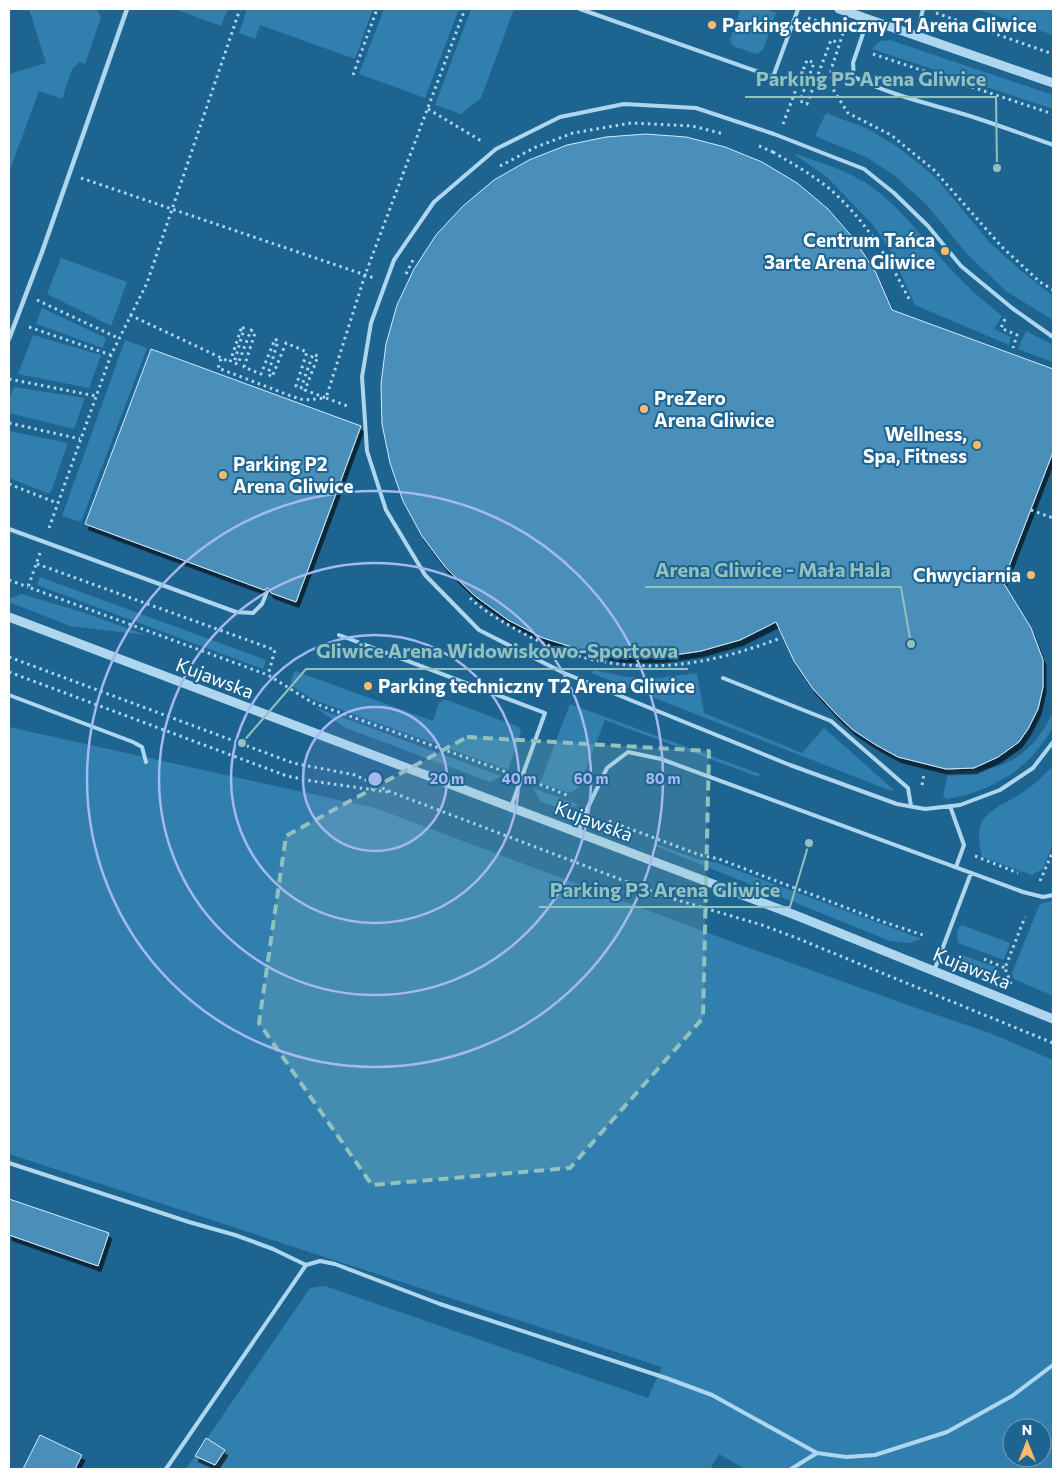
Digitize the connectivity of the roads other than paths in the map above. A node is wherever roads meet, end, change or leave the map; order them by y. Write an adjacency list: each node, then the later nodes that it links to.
1 (580, 9): 2 (lane)
2 (798, 9)
3 (839, 9): 6 (street)
4 (923, 9): 7 (lane)
5 (126, 10): 11 (street)
6 (868, 19): 7 (street); 9 (lane)
7 (916, 37): 8 (street)
8 (1053, 83)
9 (1053, 145)
10 (1053, 337): 20 (lane)
11 (9, 339)
12 (9, 529): 13 (lane)
13 (267, 592)
14 (9, 617): 22 (street, Kujawska)
15 (339, 635): 22 (lane)
16 (723, 678): 20 (lane)
17 (9, 695): 19 (lane)
18 (1053, 742): 21 (lane)
19 (146, 762)
20 (911, 806): 21 (lane)
21 (950, 806): 24 (lane)
22 (511, 807): 23 (street, Kujawska)
23 (578, 833): 24 (lane); 27 (street, Kujawska)
24 (956, 867): 25 (lane)
25 (971, 873): 26 (lane); 27 (lane)
26 (1053, 895)
27 (934, 971): 28 (street, Kujawska)
28 (1053, 1019)
29 (9, 1163): 30 (lane)
30 (306, 1265): 32 (lane); 33 (lane)
31 (1053, 1365): 32 (lane)
32 (817, 1453): 34 (lane)
33 (166, 1469)
34 (791, 1469)

